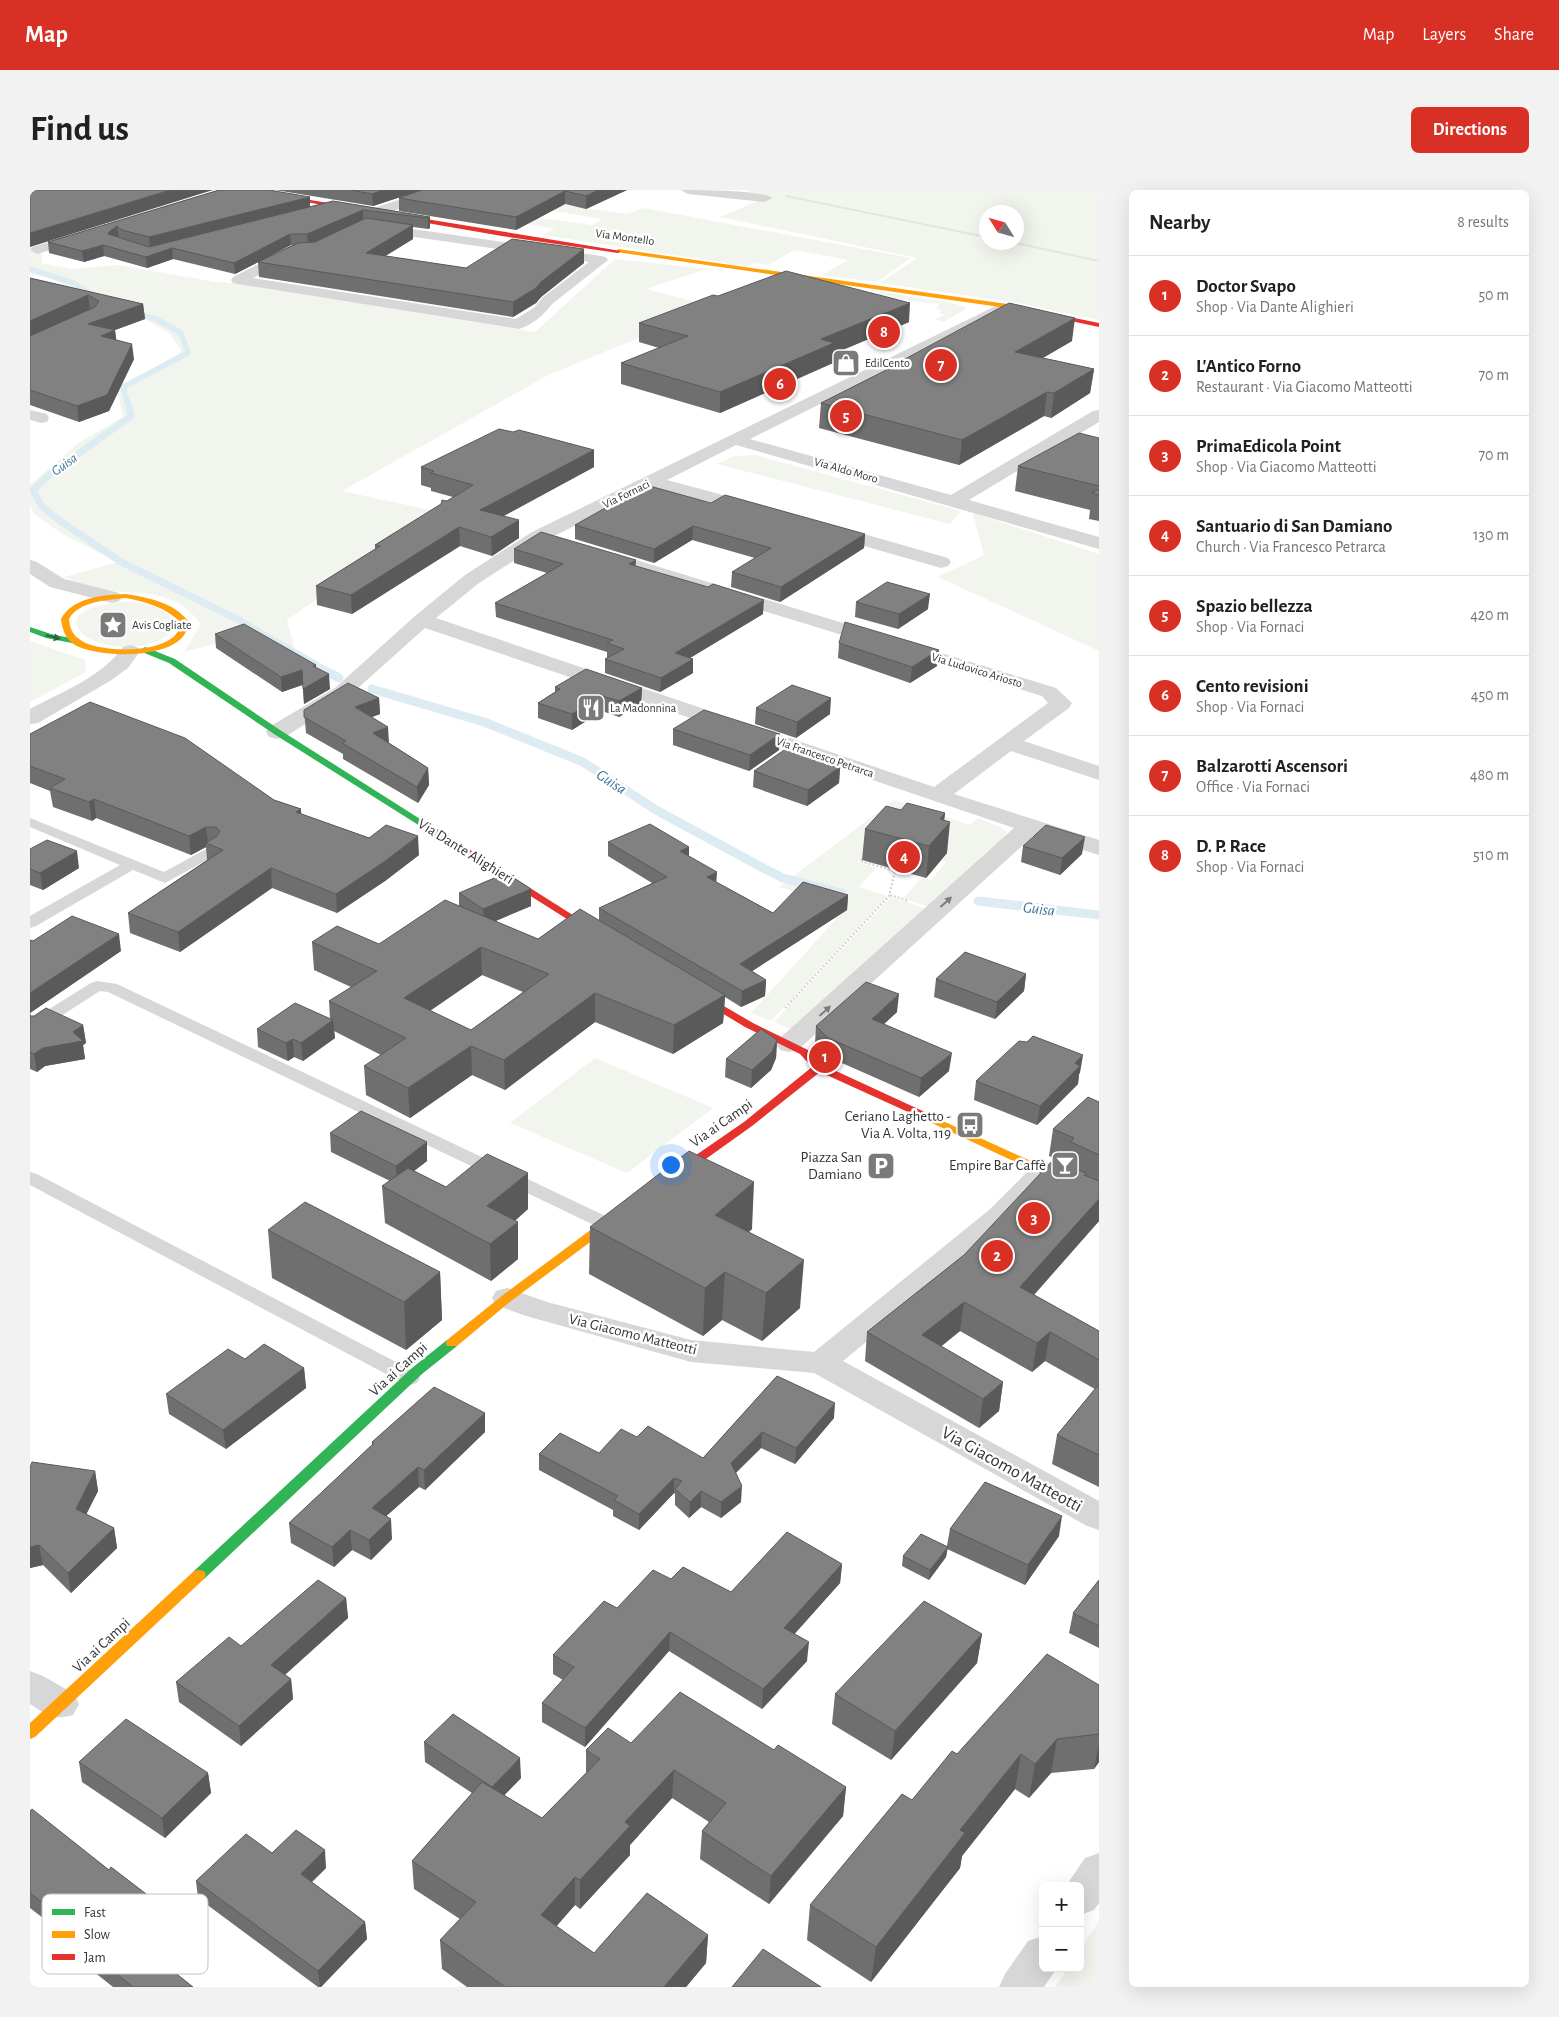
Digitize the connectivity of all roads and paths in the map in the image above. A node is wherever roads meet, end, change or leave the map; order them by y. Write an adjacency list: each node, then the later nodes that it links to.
1 (240, 190): 5 (street, Via Montello)
2 (441, 190): 6 (street)
3 (688, 190): 4 (street)
4 (766, 198): 10 (path)
5 (337, 206): 6 (street, Via Montello); 7 (lane)
6 (376, 212): 8 (street, Via Montello)
7 (309, 213)
8 (486, 231): 11 (street); 15 (street, Via Montello)
9 (93, 233): 13 (street)
10 (979, 236)
11 (466, 243): 11 (street)
12 (1024, 245): 14 (path)
13 (38, 250)
14 (1099, 261)
15 (1007, 306): 16 (street, Via Montello); 18 (street, Via Fornaci)
16 (1099, 325)
17 (1099, 415): 20 (street)
18 (736, 440): 19 (street, Via Fornaci); 20 (street, Via Aldo Moro)
19 (652, 481): 21 (street); 23 (street, Via Fornaci)
20 (955, 501): 24 (street, Via Aldo Moro)
21 (768, 513)
22 (816, 527): 25 (street)
23 (539, 536): 30 (street, Via Fornaci); 40 (street, Via Ludovico Ariosto)
24 (1099, 543)
25 (941, 562)
26 (30, 566): 27 (street)
27 (57, 583): 28 (street); 29 (street)
28 (112, 597): 29 (street); 33 (street)
29 (68, 610): 32 (street)
30 (422, 620): 39 (street, Via Fornaci); 42 (street, Via Francesco Petrarca)
31 (30, 629): 32 (street, one-way to 32)
32 (77, 642): 34 (street)
33 (174, 642): 35 (street); 36 (street)
34 (99, 650): 35 (street); 37 (street)
35 (137, 651): 36 (street, Via Dante Alighieri); 37 (street)
36 (172, 661): 39 (street, Via Dante Alighieri)
37 (104, 677): 38 (street)
38 (30, 718)
39 (278, 732): 50 (street, Via Dante Alighieri)
40 (1008, 743): 41 (street); 42 (street, Via Ludovico Ariosto)
41 (1099, 773)
42 (937, 796): 44 (street, Via Francesco Petrarca)
43 (30, 822): 48 (lane)
44 (1030, 826): 45 (street, Via Francesco Petrarca); 54 (street, one-way to 44)
45 (1099, 848)
46 (214, 851): 48 (lane)
47 (865, 855): 53 (path)
48 (132, 864): 49 (lane)
49 (30, 923)
50 (615, 945)
51 (682, 985): 53 (street)
52 (30, 1028): 61 (lane)
53 (757, 1028): 54 (street)
54 (789, 1044): 55 (street)
55 (819, 1067): 56 (street); 58 (street, Via ai Campi)
56 (1043, 1172): 59 (street); 63 (street)
57 (30, 1178): 64 (lane)
58 (662, 1184)
59 (1099, 1197)
60 (631, 1207): 61 (street, Via ai Campi)
61 (607, 1224): 62 (street, Via ai Campi)
62 (507, 1298): 63 (street, Via Giacomo Matteotti); 64 (street, Via ai Campi)
63 (821, 1363): 65 (street, Via Giacomo Matteotti)
64 (410, 1378): 66 (street, Via ai Campi)
65 (1099, 1517)
66 (45, 1695): 67 (street, Via ai Campi)
67 (30, 1733)
68 (1099, 1870): 69 (street)
69 (1084, 1892)
70 (1039, 1960): 71 (street)
71 (1020, 1987)

